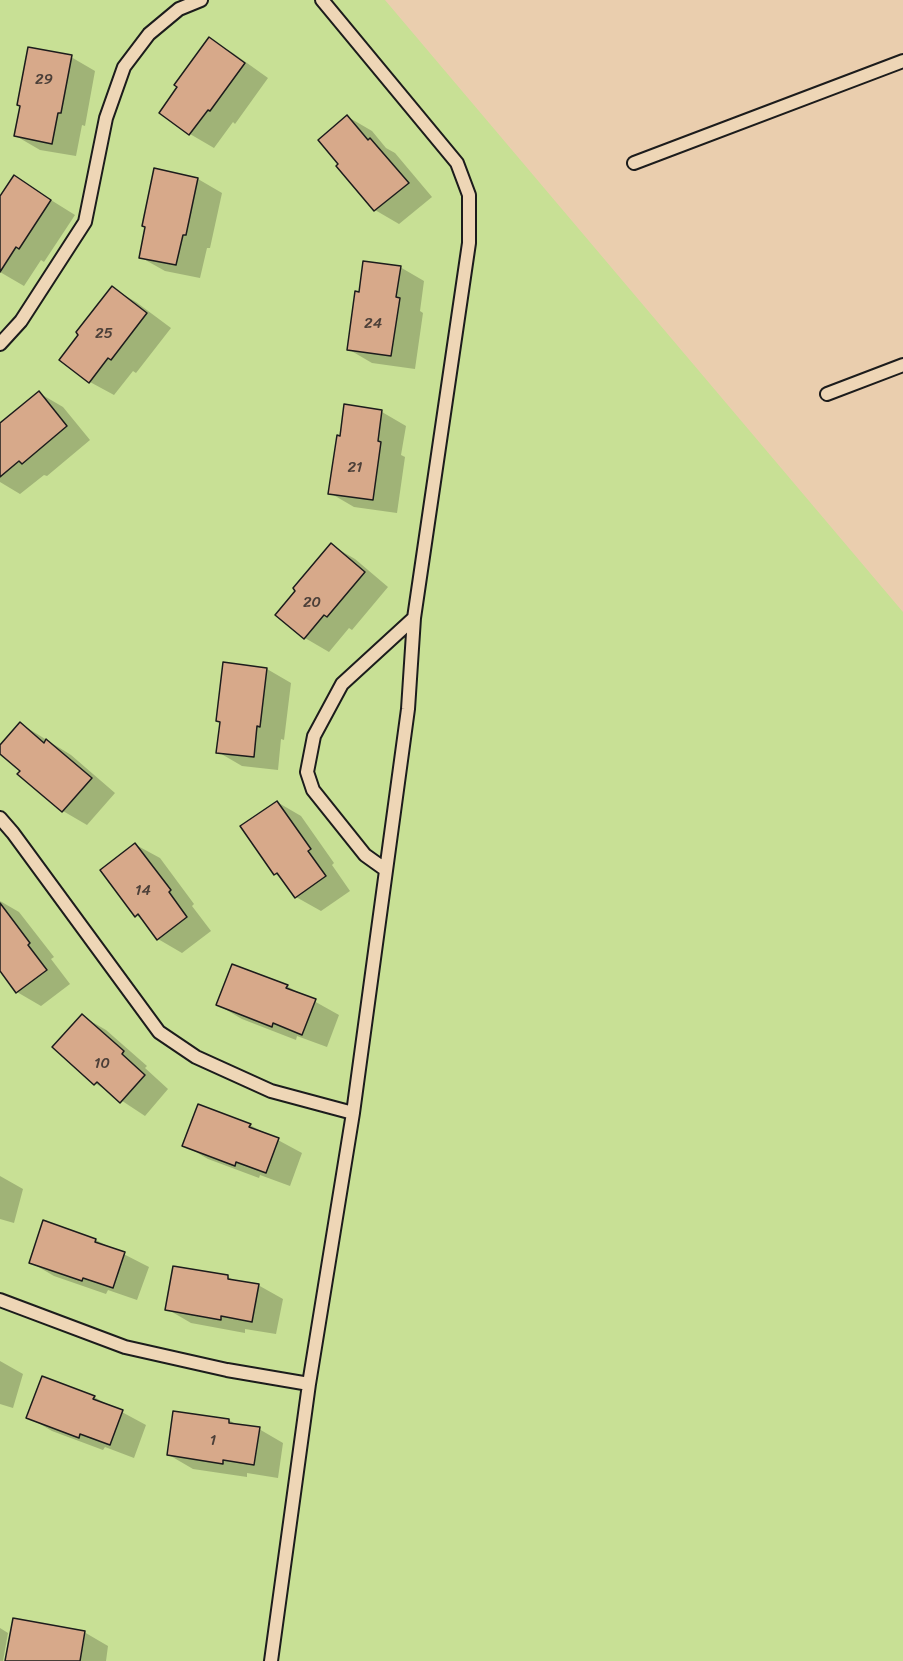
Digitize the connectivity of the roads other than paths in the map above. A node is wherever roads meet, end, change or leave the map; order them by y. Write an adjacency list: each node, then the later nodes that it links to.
1 (201, 0): 5 (lane)
2 (322, 0): 8 (lane)
3 (903, 62): 4 (lane)
4 (634, 163)
5 (0, 344)
6 (903, 364): 7 (lane)
7 (827, 394)
8 (414, 618): 10 (lane); 10 (lane)
9 (0, 818): 11 (lane)
10 (386, 870): 11 (lane)
11 (353, 1113): 13 (lane)
12 (0, 1300): 13 (lane)
13 (309, 1384): 14 (lane)
14 (271, 1661)

